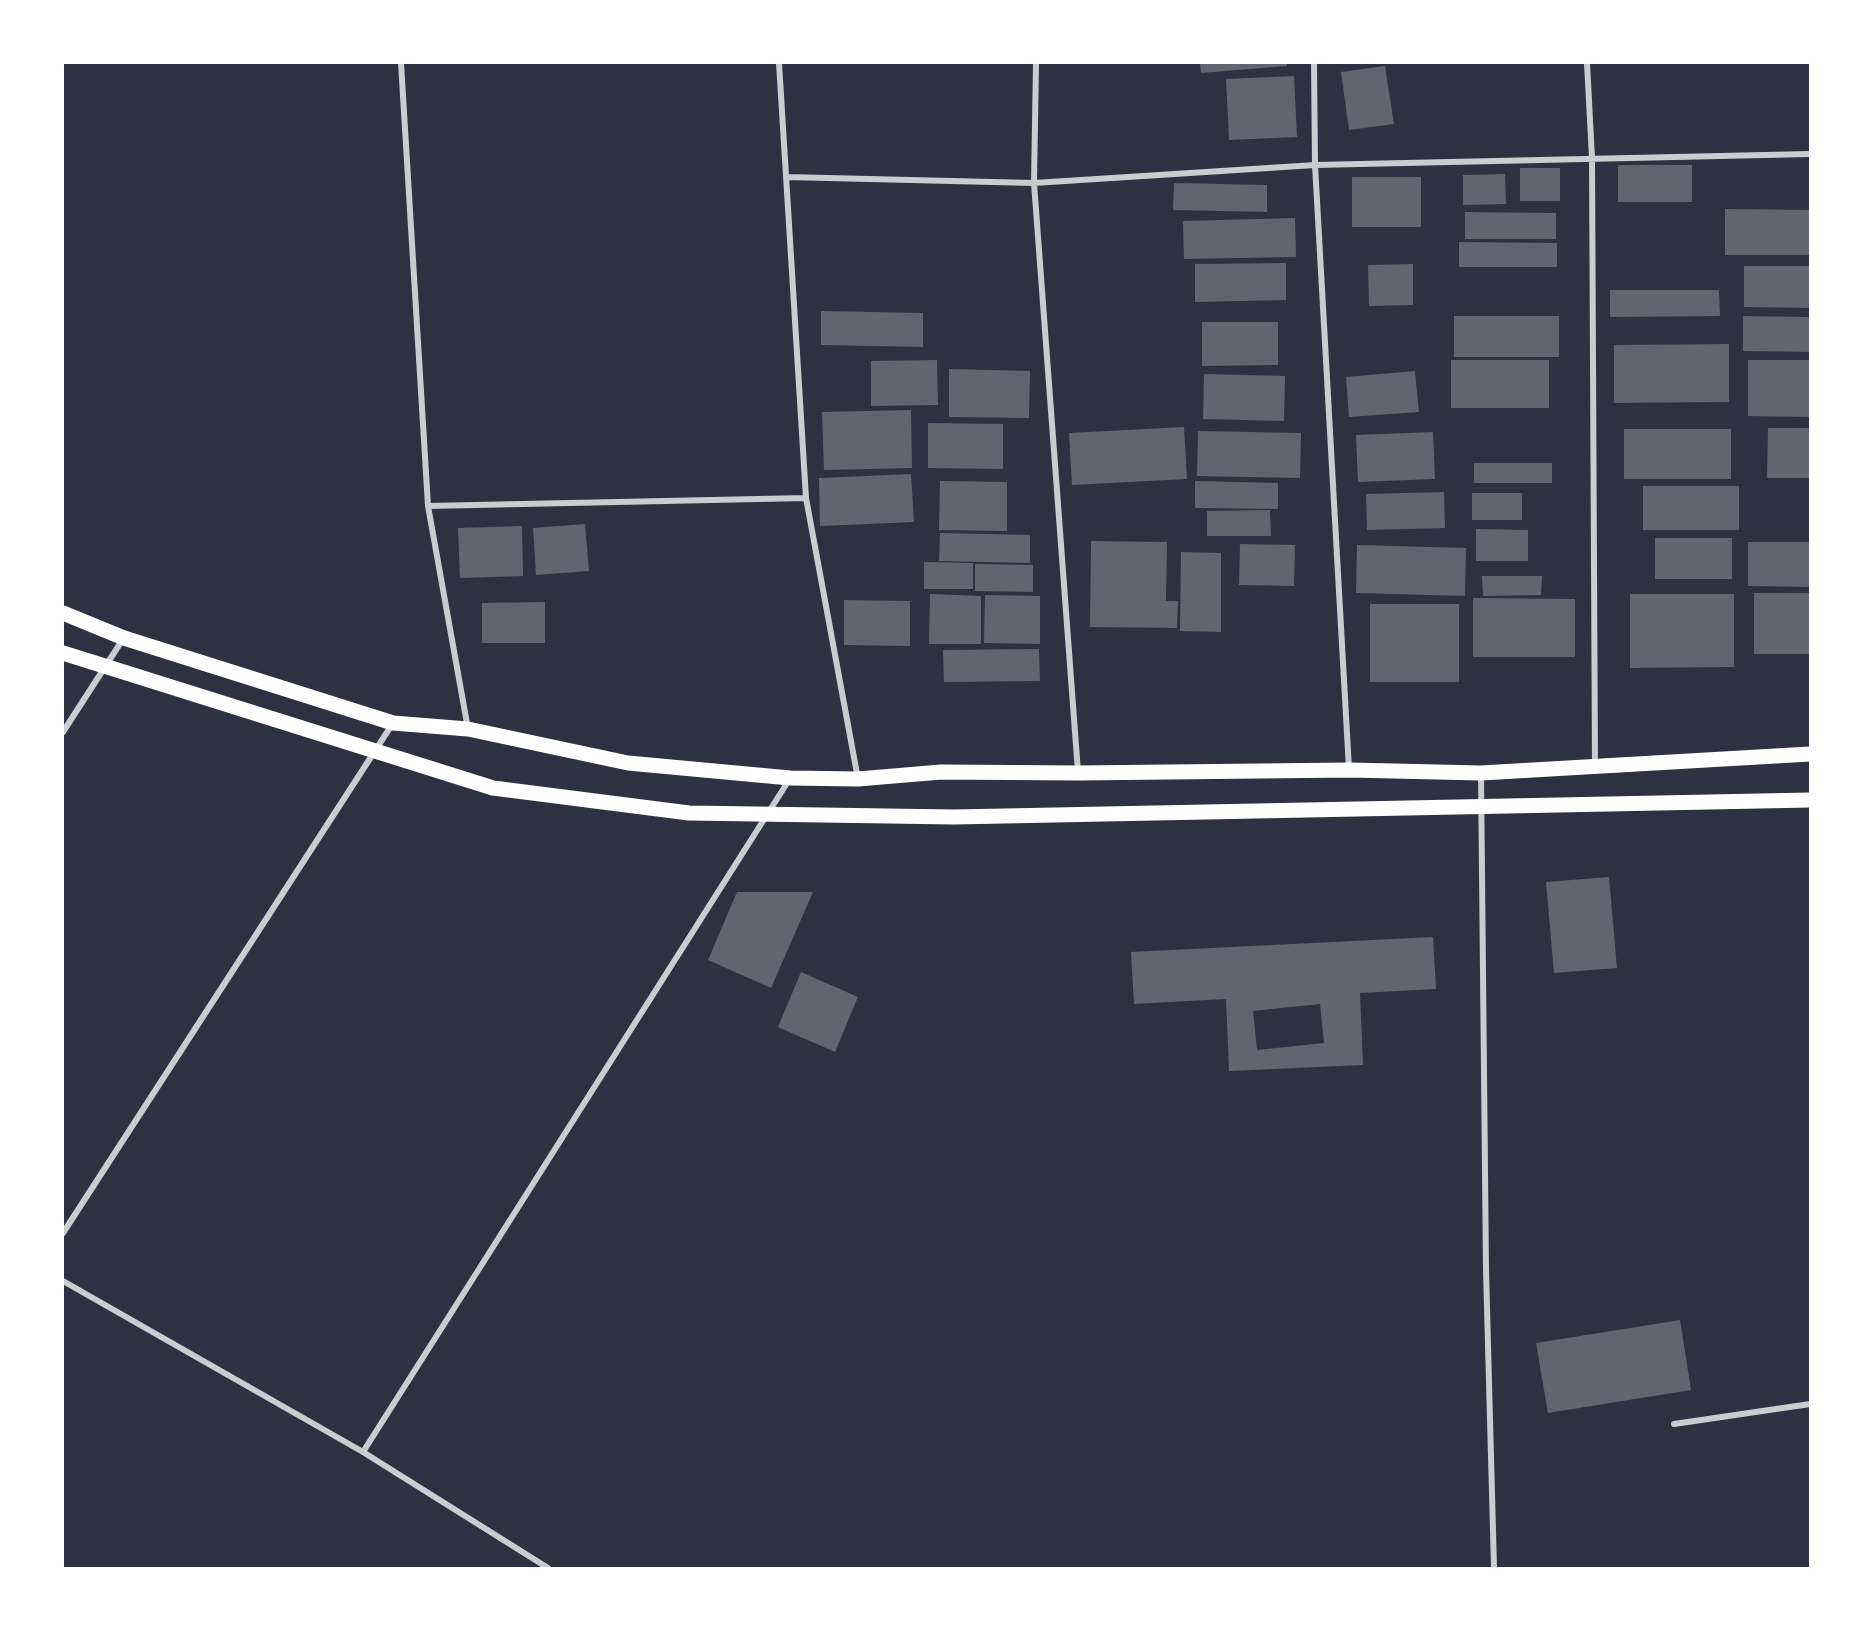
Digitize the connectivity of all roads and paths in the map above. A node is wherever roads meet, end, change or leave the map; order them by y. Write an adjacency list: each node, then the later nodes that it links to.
1 (401, 63): 12 (street)
2 (779, 63): 9 (street)
3 (1036, 63): 10 (street)
4 (1314, 63): 8 (street)
5 (1587, 63): 7 (street)
6 (1810, 154): 7 (street)
7 (1592, 158): 8 (street); 22 (street)
8 (1315, 165): 10 (street); 23 (street)
9 (786, 177): 10 (street); 11 (street)
10 (1034, 183): 24 (street)
11 (806, 498): 12 (street); 27 (street)
12 (428, 506): 18 (street)
13 (63, 613): 14 (main road)
14 (124, 638): 16 (street); 17 (main road)
15 (63, 653): 16 (main road)
16 (105, 667): 19 (street); 20 (main road)
17 (393, 723): 18 (main road); 20 (street)
18 (468, 729): 26 (main road)
19 (63, 732)
20 (375, 751): 30 (main road); 31 (street)
21 (1810, 754): 22 (main road)
22 (1595, 768): 25 (main road)
23 (1350, 770): 24 (main road); 25 (main road)
24 (1078, 773): 27 (main road)
25 (1481, 773): 29 (street)
26 (790, 778): 27 (main road); 30 (street)
27 (858, 779)
28 (1810, 800): 29 (main road)
29 (1482, 807): 30 (main road); 37 (street)
30 (767, 815): 35 (street)
31 (63, 1233)
32 (63, 1281): 35 (street)
33 (1810, 1404): 34 (street)
34 (1674, 1424)
35 (363, 1452): 36 (street)
36 (548, 1568)
37 (1494, 1568)

